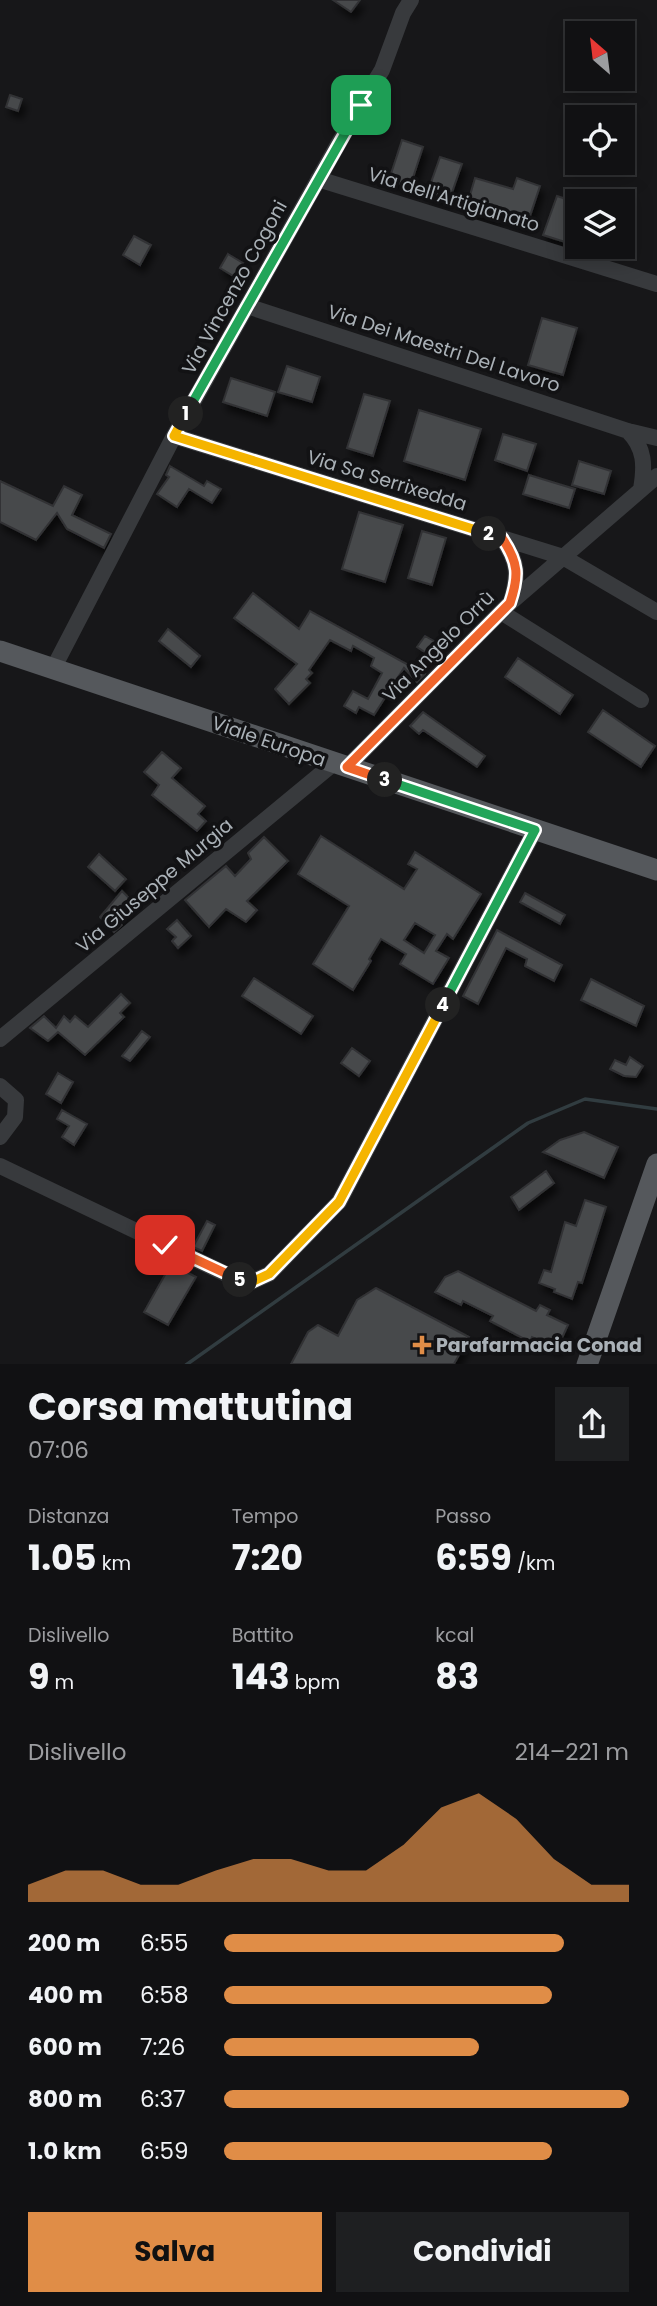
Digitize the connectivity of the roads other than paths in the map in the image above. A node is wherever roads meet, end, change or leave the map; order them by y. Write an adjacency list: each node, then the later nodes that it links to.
1 (411, 0): 2 (street, Via Vincenzo Cogoni)
2 (318, 179): 3 (street, Via dell'Artigianato); 4 (street, Via Vincenzo Cogoni)
3 (657, 284)
4 (247, 306): 5 (street, Via Dei Maestri Del Lavoro); 6 (street, Via Vincenzo Cogoni)
5 (628, 430): 7 (street, Via Dei Maestri Del Lavoro); 9 (street)
6 (174, 436): 10 (street, Via Sa Serrixedda); 15 (street, Via Vincenzo Cogoni)
7 (657, 438)
8 (657, 476): 9 (street, Via Angelo Orrù)
9 (642, 489): 11 (street, Via Angelo Orrù)
10 (502, 538): 11 (street, Via Sa Serrixedda); 12 (street)
11 (563, 557): 12 (street, Via Angelo Orrù); 13 (street, Via Sa Serrixedda)
12 (506, 608): 16 (street); 17 (street, Via Angelo Orrù)
13 (657, 612)
14 (0, 651): 15 (main road, Viale Europa)
15 (53, 669): 17 (main road, Viale Europa)
16 (641, 699)
17 (340, 765): 18 (main road, Viale Europa); 20 (street, Via Giuseppe Murgia)
18 (535, 830): 19 (main road, Viale Europa); 24 (street)
19 (653, 870)
20 (0, 1039)
21 (0, 1086): 22 (street)
22 (0, 1137)
23 (657, 1164): 25 (main road)
24 (0, 1166)
25 (587, 1364)

